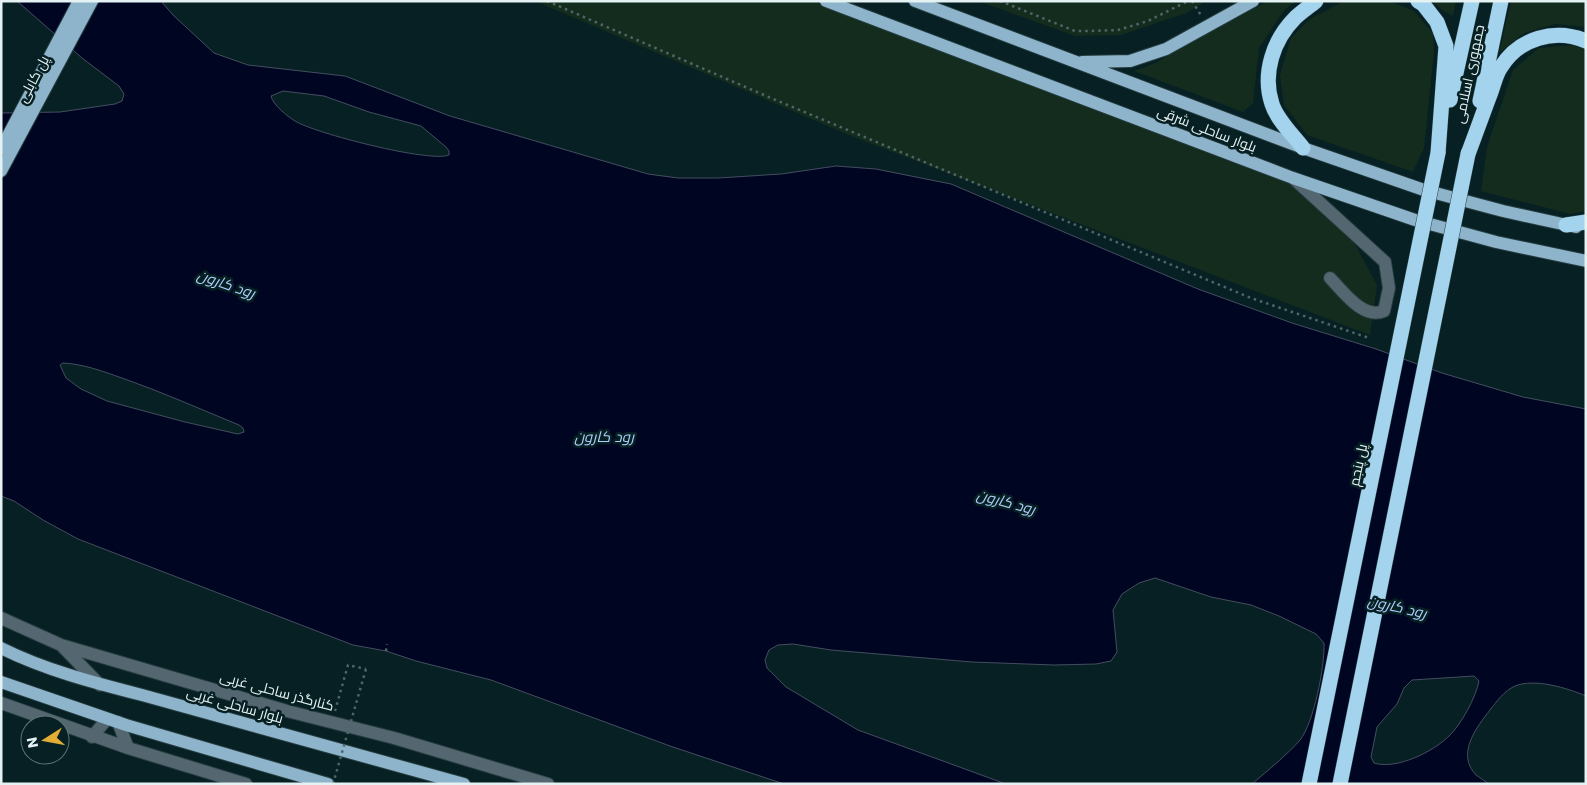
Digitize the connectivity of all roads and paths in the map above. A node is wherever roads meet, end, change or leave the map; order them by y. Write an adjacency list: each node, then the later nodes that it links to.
1 (78, 1): 18 (main road, پل کابلی)
2 (92, 1): 21 (main road, پل کابلی)
3 (546, 1): 28 (path)
4 (826, 1): 22 (main road, بلوار ساحلی شرقی)
5 (914, 1): 16 (main road, بلوار ساحلی شرقی)
6 (1000, 1): 7 (path)
7 (1188, 1)
8 (1192, 1): 14 (path)
9 (1253, 1): 14 (main road)
10 (1316, 1): 17 (highway)
11 (1418, 1): 19 (highway)
12 (1472, 1): 19 (highway, جمهوری اسلامی)
13 (1501, 1): 20 (highway, جمهوری اسلامی)
14 (1207, 26): 16 (main road)
15 (1586, 41): 20 (highway)
16 (1076, 62): 17 (main road, بلوار ساحلی شرقی)
17 (1303, 148): 24 (main road, بلوار ساحلی شرقی)
18 (1, 149)
19 (1438, 153): 46 (highway, پل پنجم, bridge)
20 (1468, 154): 47 (highway, bridge)
21 (1, 171)
22 (1293, 178): 26 (main road, بلوار ساحلی شرقی); 27 (street)
23 (1586, 222): 24 (highway)
24 (1566, 225): 25 (main road, بلوار ساحلی شرقی)
25 (1586, 229)
26 (1586, 261)
27 (1330, 278)
28 (1369, 338)
29 (1, 618): 31 (street, کنارگذر ساحلی غربی)
30 (387, 644): 33 (path)
31 (61, 645): 35 (street); 38 (street, کنارگذر ساحلی غربی)
32 (1, 648): 35 (main road, بلوار ساحلی غربی)
33 (386, 651)
34 (1, 682): 37 (main road)
35 (100, 684): 44 (main road, بلوار ساحلی غربی)
36 (1, 703): 39 (street)
37 (113, 720): 39 (street); 40 (street); 42 (main road)
38 (332, 722): 43 (path, bridge); 45 (street, کنارگذر ساحلی غربی)
39 (92, 737): 40 (street)
40 (128, 748): 41 (street)
41 (246, 784)
42 (328, 784)
43 (333, 784)
44 (464, 784)
45 (548, 784)
46 (1309, 784)
47 (1340, 784)

